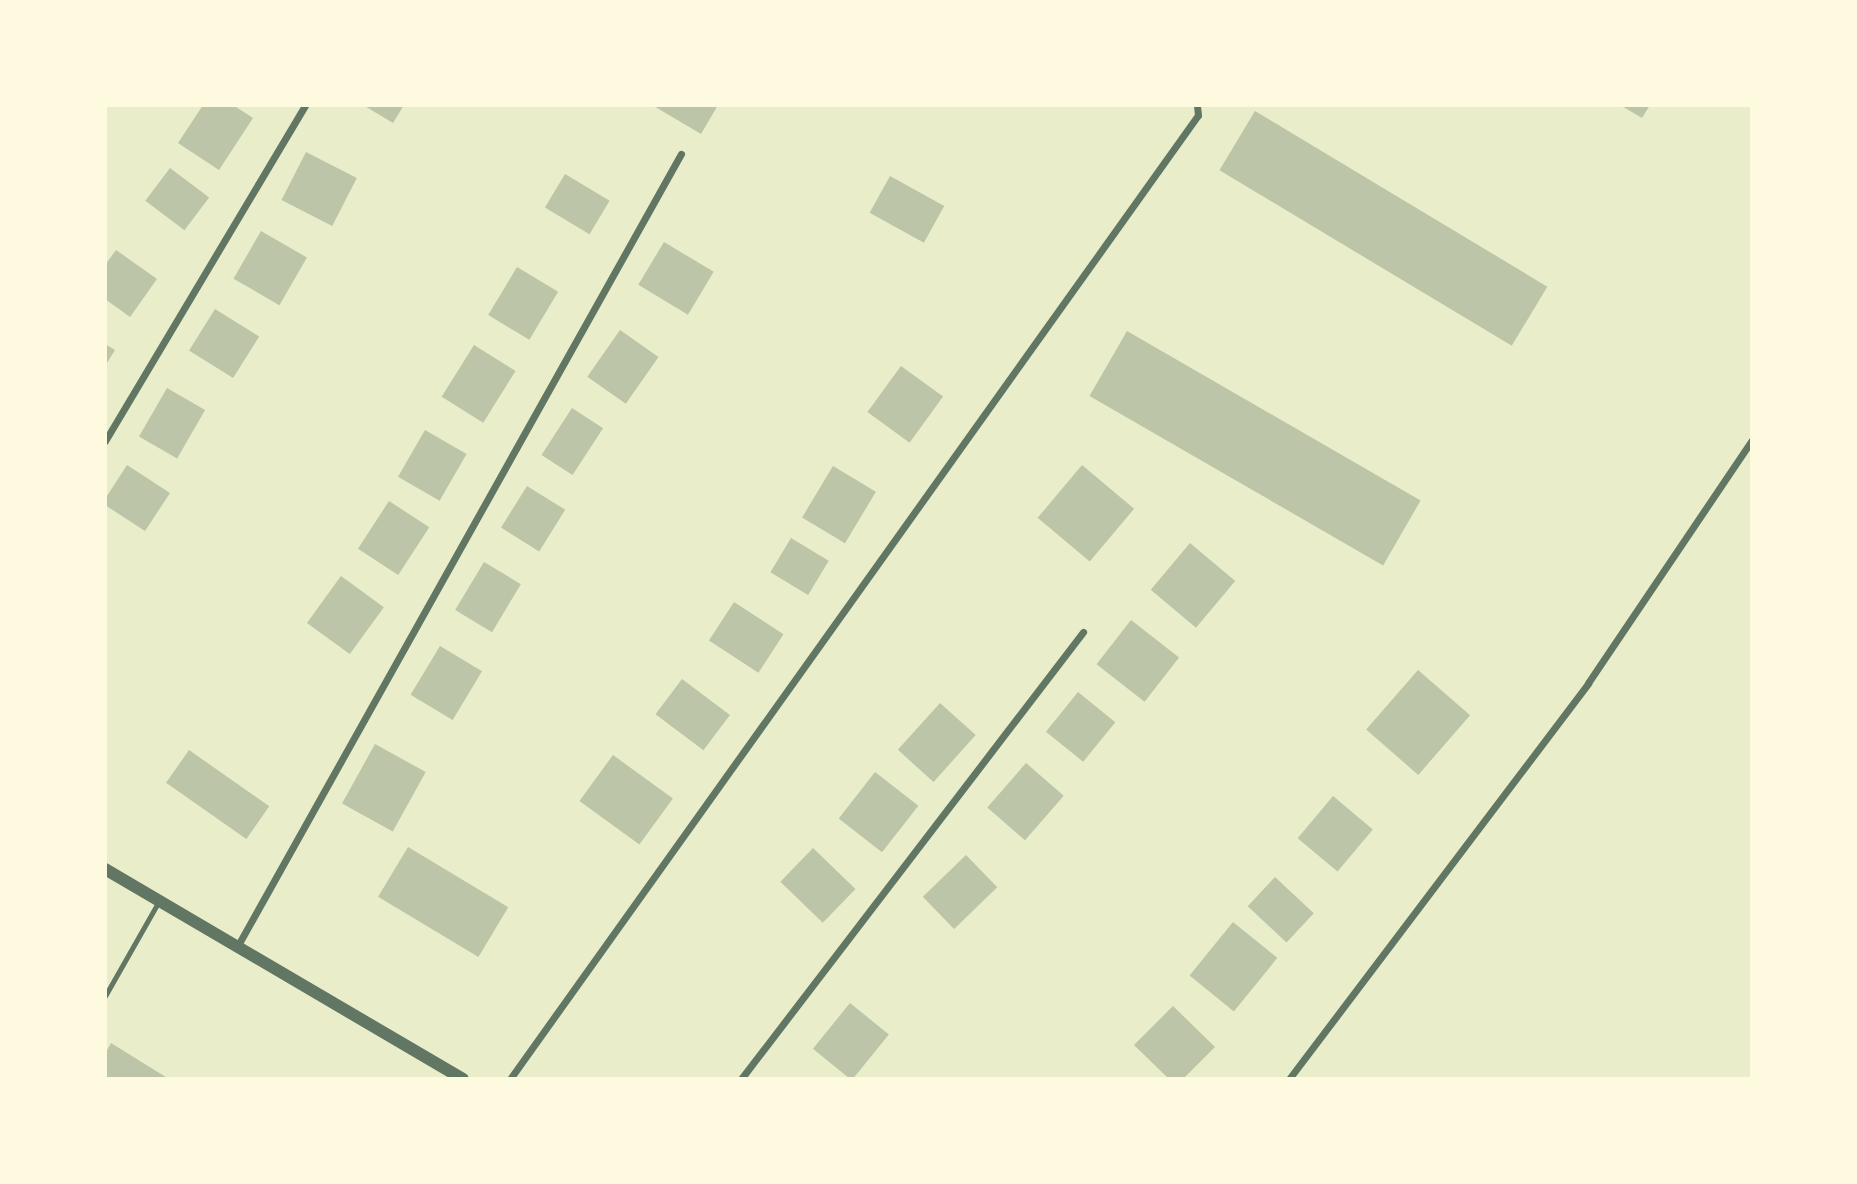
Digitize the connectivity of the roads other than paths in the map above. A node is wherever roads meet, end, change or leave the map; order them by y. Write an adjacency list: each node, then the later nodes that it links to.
1 (305, 105): 5 (street)
2 (1197, 105): 12 (street)
3 (681, 154): 9 (street)
4 (1752, 440): 14 (street)
5 (105, 441)
6 (1083, 632): 13 (street)
7 (105, 869): 8 (street)
8 (159, 901): 9 (street); 10 (lane)
9 (237, 947): 11 (street)
10 (105, 996)
11 (463, 1079)
12 (510, 1079)
13 (741, 1079)
14 (1289, 1079)

